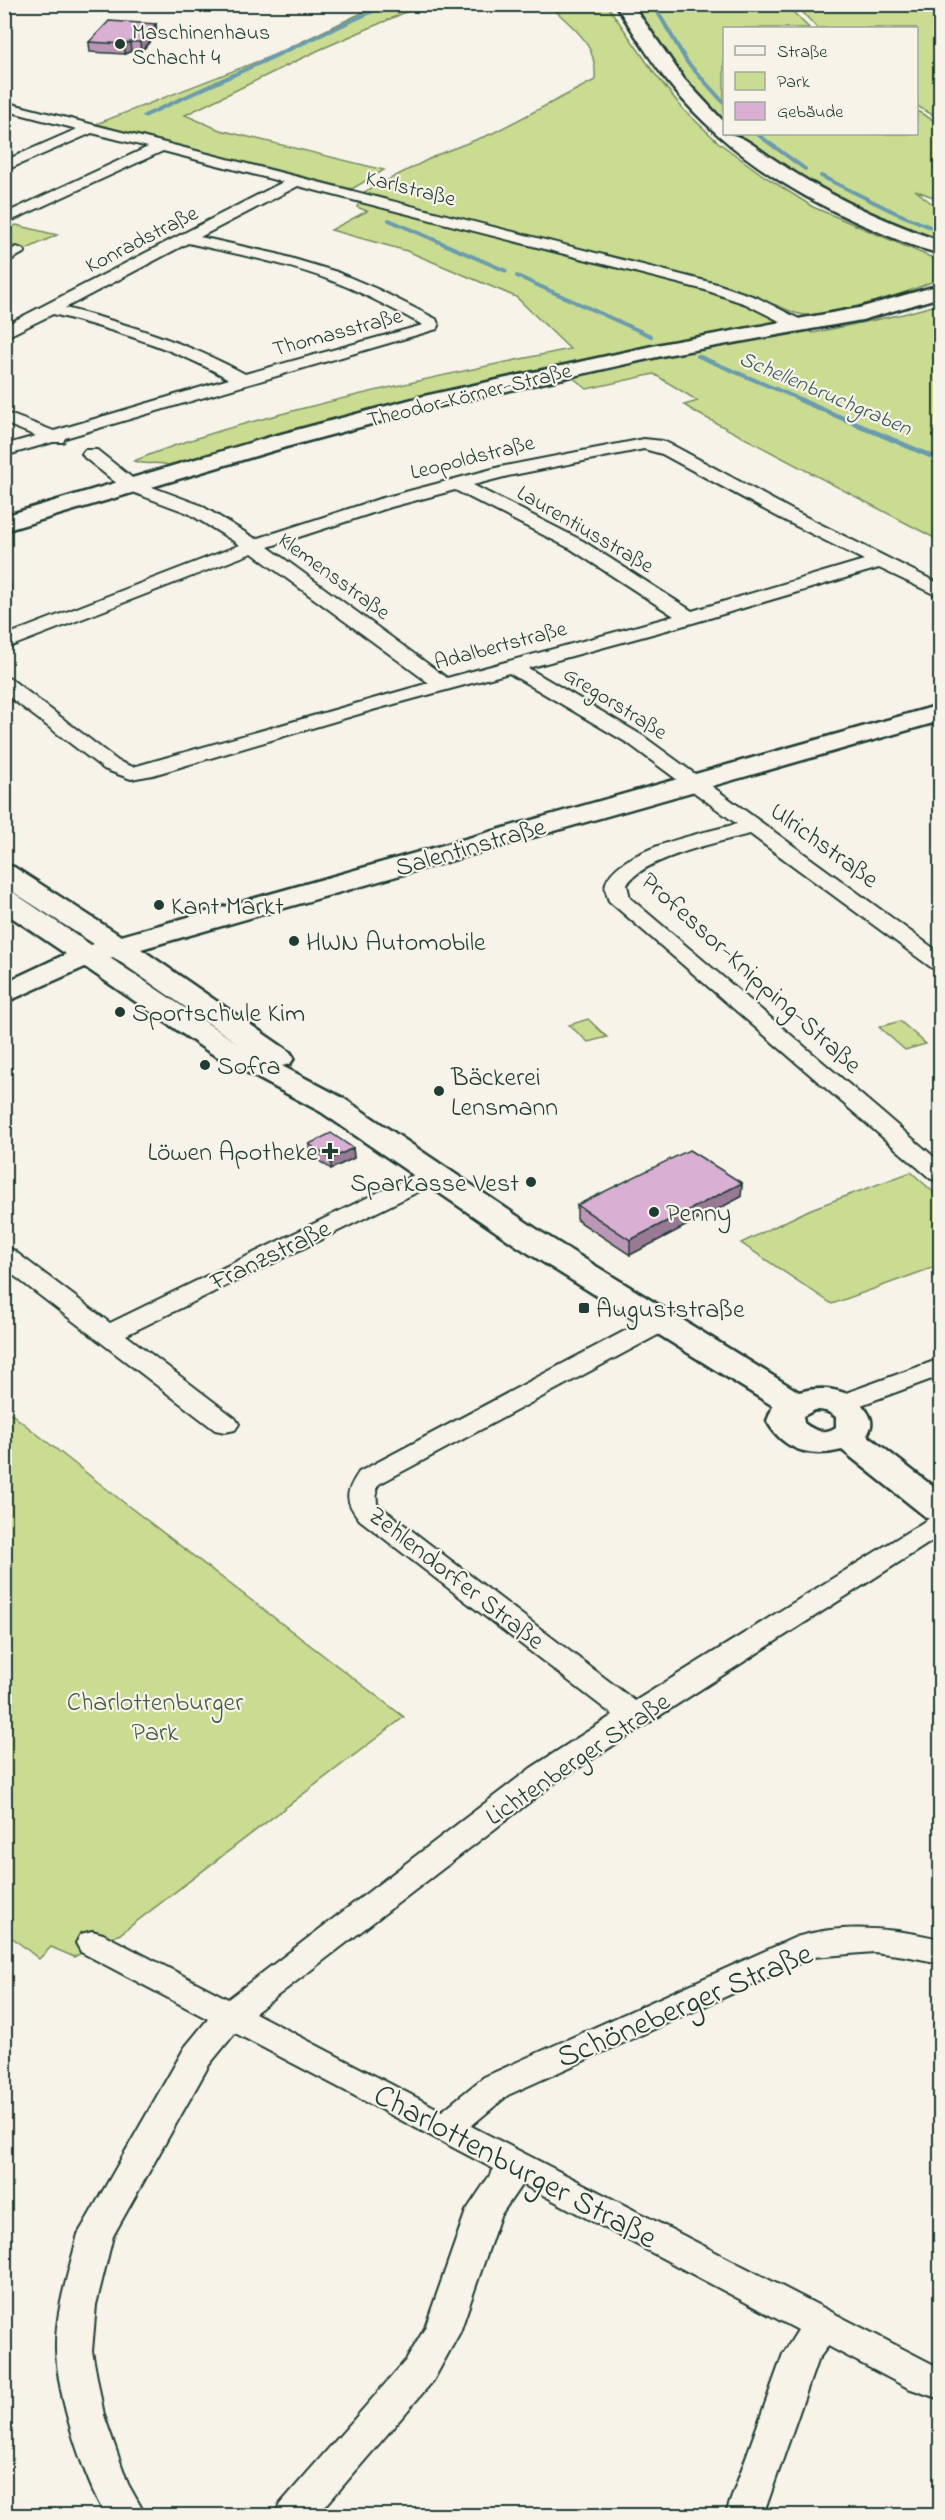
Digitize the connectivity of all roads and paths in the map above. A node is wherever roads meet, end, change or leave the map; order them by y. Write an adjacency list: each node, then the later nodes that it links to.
1 (623, 4): 4 (main road)
2 (4, 106): 3 (street, Karlstraße)
3 (91, 128): 6 (street, Karlstraße); 7 (street)
4 (723, 131)
5 (728, 135): 9 (main road)
6 (160, 147): 8 (street, Karlstraße); 10 (street)
7 (8, 163)
8 (296, 181): 11 (street, Konradstraße); 16 (street, Karlstraße)
9 (817, 194): 12 (main road); 13 (main road)
10 (4, 220)
11 (189, 239): 15 (street, Konradstraße); 18 (street, Thomasstraße)
12 (940, 247)
13 (940, 253)
14 (940, 291): 16 (main road, Theodor-Körner-Straße)
15 (52, 309): 17 (street, Konradstraße); 18 (street)
16 (801, 326): 23 (main road, Theodor-Körner-Straße)
17 (4, 333)
18 (243, 380): 20 (street, Thomasstraße)
19 (4, 417): 20 (street)
20 (52, 435): 21 (street, Thomasstraße); 22 (street)
21 (4, 451)
22 (91, 454): 23 (street); 25 (street, Klemensstraße)
23 (158, 477): 25 (main road, Theodor-Körner-Straße); 26 (street, Klemensstraße)
24 (457, 484): 28 (street, Leopoldstraße); 29 (street, Leopoldstraße); 31 (street, Laurentiusstraße)
25 (130, 485): 26 (street, Klemensstraße); 27 (main road, Theodor-Körner-Straße)
26 (194, 509): 28 (street, Klemensstraße)
27 (4, 524)
28 (254, 546): 32 (street, Leopoldstraße); 35 (street, Klemensstraße)
29 (882, 561): 30 (street, Leopoldstraße); 31 (street, Adalbertstraße)
30 (940, 591)
31 (689, 618): 33 (street, Adalbertstraße)
32 (4, 643)
33 (511, 666): 35 (street, Adalbertstraße); 37 (street, Gregorstraße)
34 (4, 683): 35 (street, Adalbertstraße)
35 (443, 684)
36 (940, 713): 37 (main road, Salentinstraße)
37 (692, 783): 38 (street, Ulrichstraße); 41 (main road, Salentinstraße)
38 (752, 827): 42 (street, Ulrichstraße); 46 (street, Professor-Knipping-Straße)
39 (4, 873): 41 (main road)
40 (4, 899): 43 (main road)
41 (117, 946): 43 (main road, Salentinstraße); 45 (main road)
42 (935, 954)
43 (87, 955): 44 (main road, Salentinstraße); 45 (main road)
44 (4, 994)
45 (332, 1105): 47 (main road)
46 (940, 1174)
47 (433, 1175): 49 (main road); 50 (street, Franzstraße)
48 (4, 1255): 50 (street)
49 (660, 1323): 52 (main road); 56 (street, Zehlendorfer Straße)
50 (108, 1334): 53 (street)
51 (940, 1367): 52 (street)
52 (844, 1420): 54 (main road)
53 (225, 1424)
54 (940, 1510)
55 (940, 1524): 56 (street, Lichtenberger Straße)
56 (634, 1716): 59 (street, Lichtenberger Straße)
57 (92, 1943): 59 (street, Charlottenburger Straße)
58 (940, 1951): 60 (street, Schöneberger Straße)
59 (230, 2015): 60 (street, Charlottenburger Straße); 64 (street, Lichtenberger Straße)
60 (445, 2128): 61 (street, Charlottenburger Straße)
61 (516, 2165): 62 (street, Charlottenburger Straße); 65 (street)
62 (822, 2325): 63 (street, Charlottenburger Straße); 66 (street)
63 (940, 2384)
64 (127, 2516)
65 (293, 2516)
66 (744, 2516)

